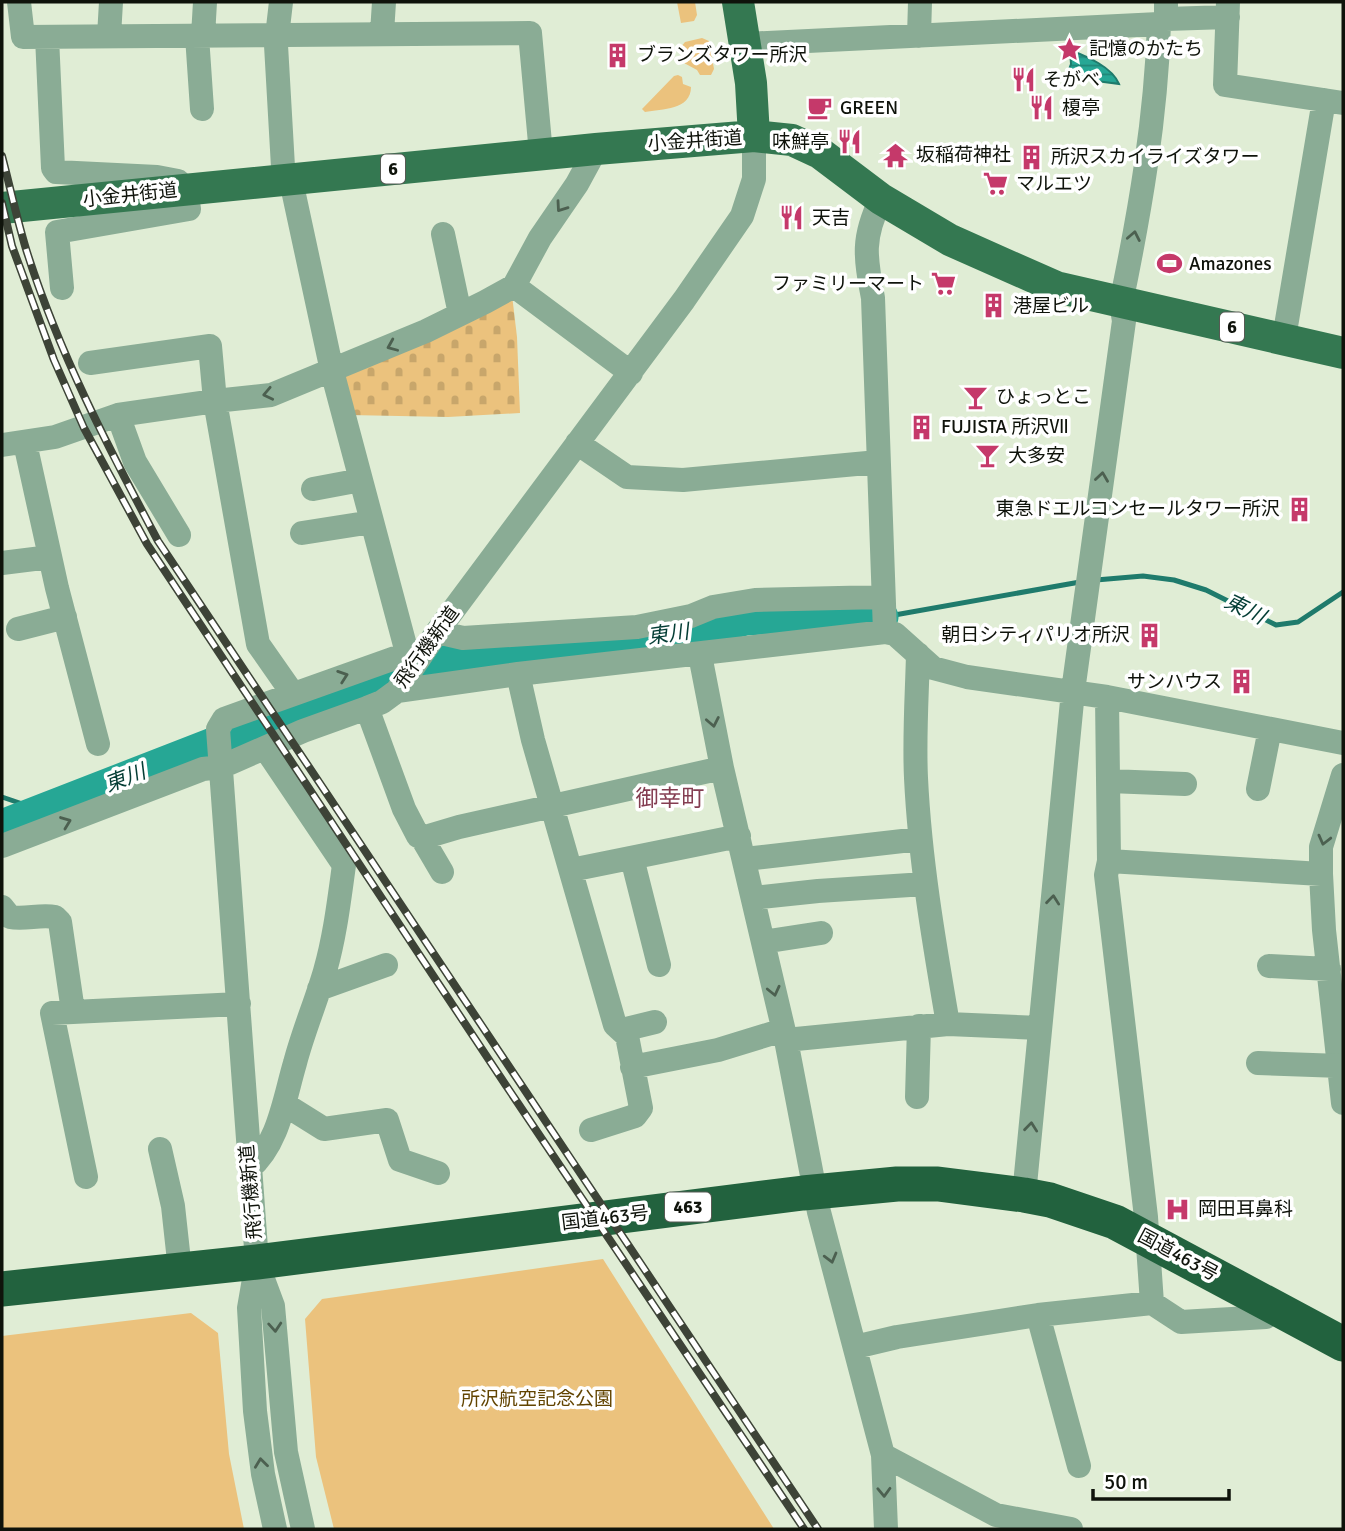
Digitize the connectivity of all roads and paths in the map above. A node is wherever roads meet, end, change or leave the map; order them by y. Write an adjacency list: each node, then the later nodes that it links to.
1 (19, 2): 14 (street)
2 (111, 2): 11 (street)
3 (205, 2): 12 (street)
4 (281, 2): 15 (street)
5 (384, 2): 10 (street)
6 (738, 2): 16 (main road)
7 (920, 2): 13 (street)
8 (1228, 9): 9 (street); 17 (street)
9 (1164, 15): 13 (street); 29 (street, one-way to 9)
10 (382, 33): 15 (street); 21 (street)
11 (109, 36): 12 (street); 14 (street)
12 (200, 36): 15 (street); 18 (street)
13 (919, 36): 16 (street)
14 (47, 37): 23 (street)
15 (278, 37): 22 (street)
16 (746, 44): 19 (main road)
17 (1334, 101): 31 (street)
18 (202, 109)
19 (754, 136): 20 (main road, 小金井街道 / 6); 24 (main road, 小金井街道 / 6); 35 (street, 飛行機新道)
20 (596, 149): 21 (main road, 小金井街道 / 6); 27 (street, one-way to 27)
21 (541, 154): 22 (main road, 小金井街道 / 6)
22 (288, 179): 23 (main road, 小金井街道 / 6); 34 (street)
23 (186, 190): 25 (main road, 小金井街道 / 6); 28 (street)
24 (881, 199): 29 (main road, 小金井街道 / 6); 40 (street)
25 (2, 208)
26 (443, 234): 30 (street)
27 (514, 286): 30 (street); 35 (street)
28 (62, 288)
29 (1121, 303): 31 (main road, 小金井街道 / 6); 57 (street, one-way to 29)
30 (460, 314): 34 (street, one-way to 34)
31 (1284, 338): 32 (main road, 小金井街道 / 6)
32 (1343, 353)
33 (90, 363): 36 (street)
34 (332, 371): 36 (street, one-way to 36); 41 (street)
35 (631, 373): 38 (street, 飛行機新道)
36 (215, 401): 37 (street); 58 (street)
37 (118, 415): 39 (street); 45 (street)
38 (577, 443): 40 (street); 51 (street, 飛行機新道)
39 (13, 444): 46 (street)
40 (878, 462): 48 (street)
41 (361, 480): 42 (street); 43 (street)
42 (313, 489)
43 (372, 522): 44 (street); 54 (street)
44 (302, 533)
45 (179, 535)
46 (50, 557): 47 (street); 49 (street)
47 (2, 563)
48 (884, 616): 51 (street); 52 (street); 53 (street)
49 (65, 617): 50 (street); 63 (street)
50 (18, 629)
51 (437, 632): 54 (street, 飛行機新道)
52 (918, 654): 57 (street); 73 (street)
53 (700, 655): 55 (street); 66 (street, one-way to 66)
54 (417, 660): 56 (street, 飛行機新道); 58 (street, one-way to 54)
55 (518, 674): 56 (street); 71 (street)
56 (399, 688): 60 (street, 飛行機新道)
57 (1073, 691): 59 (street); 96 (street, one-way to 57)
58 (293, 694): 65 (street)
59 (1107, 697): 61 (street); 68 (street)
60 (367, 708): 64 (street, 飛行機新道); 72 (street)
61 (1270, 729): 62 (street); 70 (street)
62 (1343, 743)
63 (98, 744)
64 (265, 748): 65 (street, 飛行機新道); 90 (street)
65 (220, 763): 74 (street, one-way to 65); 91 (street, 飛行機新道)
66 (722, 768): 71 (street); 75 (street)
67 (1343, 775): 80 (street, one-way to 80)
68 (1109, 781): 69 (street); 77 (street)
69 (1185, 785)
70 (1258, 789)
71 (552, 806): 72 (street); 78 (street)
72 (422, 838): 79 (street)
73 (920, 839): 75 (street); 81 (street)
74 (2, 846)
75 (742, 847): 76 (street); 82 (street)
76 (632, 858): 78 (street); 87 (street)
77 (1109, 861): 80 (street); 112 (street)
78 (571, 870): 97 (street)
79 (442, 872)
80 (1329, 883): 89 (street)
81 (925, 884): 82 (street); 94 (street)
82 (753, 898): 85 (street)
83 (2, 906): 92 (street)
84 (821, 933): 85 (street)
85 (763, 942): 98 (street, one-way to 98)
86 (386, 965): 90 (street)
87 (659, 965)
88 (1269, 966): 89 (street)
89 (1329, 969): 100 (street)
90 (319, 989): 104 (street)
91 (239, 1004): 92 (street); 107 (street, 飛行機新道)
92 (73, 1011): 109 (street)
93 (655, 1022): 97 (street)
94 (948, 1024): 95 (street); 96 (street)
95 (919, 1026): 98 (street); 102 (street)
96 (1040, 1028): 111 (street, one-way to 96)
97 (622, 1030): 101 (street)
98 (785, 1035): 101 (street); 110 (street)
99 (1258, 1063): 100 (street)
100 (1341, 1066): 103 (street)
101 (632, 1067): 105 (street)
102 (917, 1097)
103 (1343, 1103)
104 (284, 1104): 107 (street); 108 (street)
105 (591, 1130)
106 (160, 1149): 114 (street)
107 (249, 1169): 113 (street, 飛行機新道)
108 (439, 1172)
109 (86, 1177)
110 (815, 1192): 111 (highway, 国道463号 / 463); 113 (highway, 国道463号 / 463); 120 (street, one-way to 120)
111 (1024, 1195): 112 (highway, 国道463号 / 463)
112 (1148, 1238): 116 (street); 117 (highway, 国道463号 / 463)
113 (257, 1262): 114 (highway, 国道463号 / 463); 124 (street, one-way to 113); 125 (street, one-way to 125)
114 (180, 1270): 115 (highway, 国道463号 / 463)
115 (2, 1289)
116 (1152, 1303): 117 (street); 118 (street)
117 (1272, 1305): 119 (highway, 国道463号 / 463)
118 (1038, 1315): 120 (street); 122 (street)
119 (1343, 1344)
120 (855, 1347): 121 (street)
121 (883, 1455): 123 (street); 126 (street, one-way to 126)
122 (1079, 1466)
123 (1044, 1527): 127 (street)
124 (275, 1529)
125 (303, 1529)
126 (886, 1529)
127 (1071, 1529)

